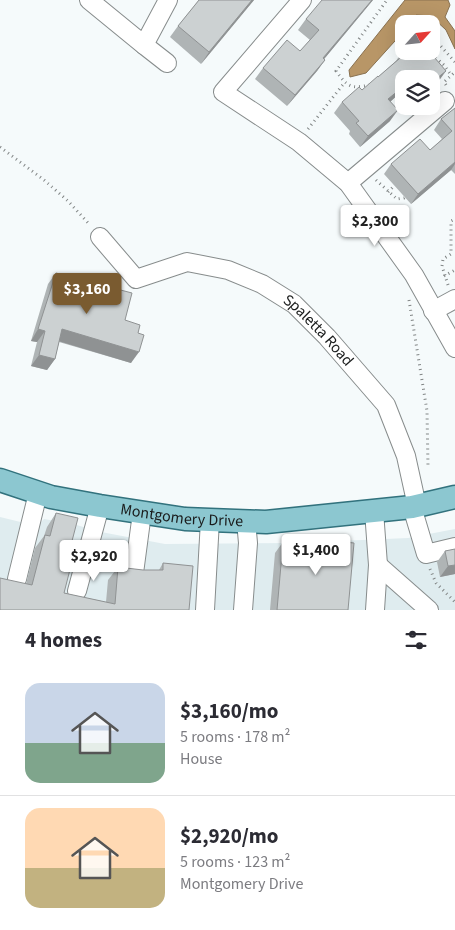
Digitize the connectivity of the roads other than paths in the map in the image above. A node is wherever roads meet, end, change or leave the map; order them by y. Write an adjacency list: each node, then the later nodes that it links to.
1 (89, 0): 4 (street)
2 (168, 0): 4 (street)
3 (302, 0): 7 (street)
4 (144, 45): 5 (street)
5 (167, 64)
6 (445, 101): 7 (street)
7 (348, 184): 10 (street)
8 (100, 237): 16 (street, Spaletta Road)
9 (453, 294): 10 (street)
10 (433, 311): 11 (street)
11 (455, 348)
12 (2, 485): 13 (main road, Montgomery Drive)
13 (38, 492): 15 (main road, Montgomery Drive); 24 (street)
14 (455, 497): 16 (main road, Montgomery Drive)
15 (100, 506): 18 (main road, Montgomery Drive); 25 (street)
16 (415, 506): 17 (main road, Montgomery Drive); 21 (street, Spaletta Road)
17 (374, 511): 20 (main road, Montgomery Drive); 22 (street)
18 (142, 513): 19 (main road, Montgomery Drive); 23 (street)
19 (210, 520): 20 (main road, Montgomery Drive); 26 (street)
20 (246, 521): 27 (street)
21 (455, 547)
22 (378, 565): 28 (street); 29 (street)
23 (134, 573)
24 (17, 579)
25 (77, 591)
26 (205, 610)
27 (243, 610)
28 (375, 610)
29 (429, 610)

